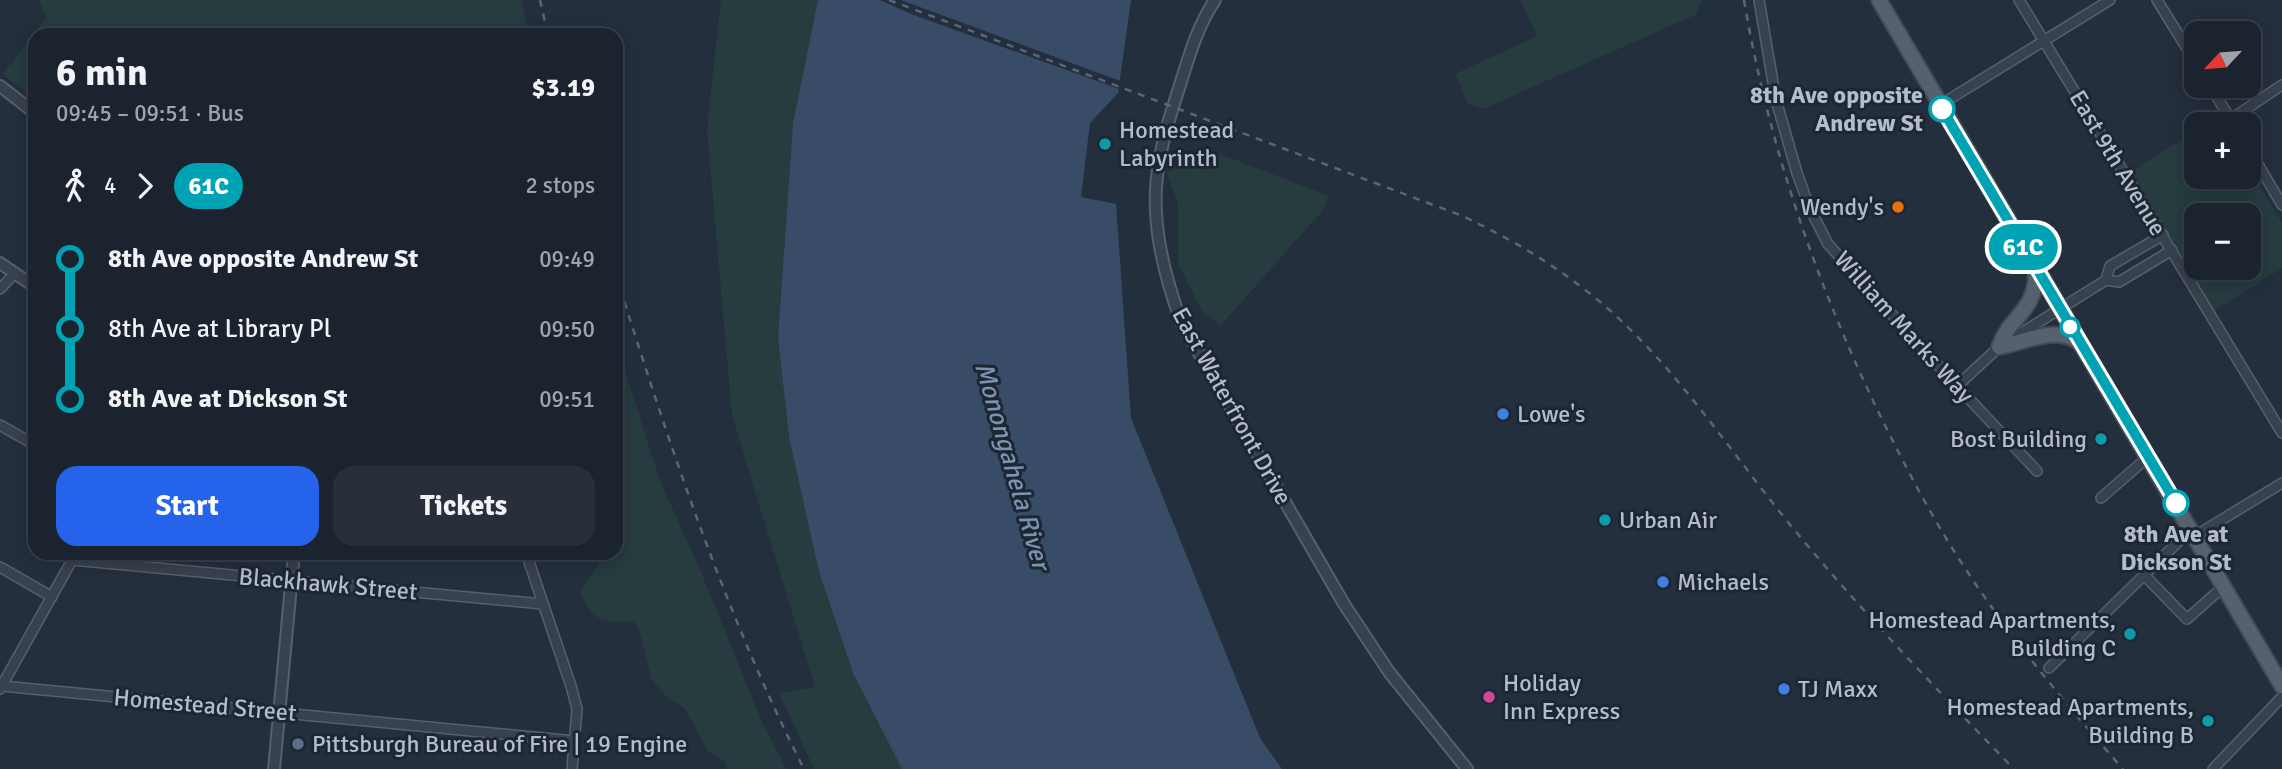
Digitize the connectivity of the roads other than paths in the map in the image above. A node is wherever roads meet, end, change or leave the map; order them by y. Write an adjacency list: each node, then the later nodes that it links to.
1 (1215, 0): 54 (street, East Waterfront Drive)
2 (1759, 0): 27 (street, William Marks Way)
3 (1879, 0): 11 (main road)
4 (2019, 0): 7 (street, East 9th Avenue)
5 (2110, 0): 7 (street)
6 (2157, 0): 8 (street)
7 (2044, 41): 11 (street); 16 (street, East 9th Avenue)
8 (2184, 44)
9 (2282, 85): 13 (street)
10 (0, 86): 12 (street)
11 (1940, 105): 19 (main road)
12 (28, 108)
13 (2246, 112)
14 (2261, 169): 15 (street)
15 (2282, 205)
16 (2162, 235): 17 (street, East 9th Avenue); 21 (street)
17 (2172, 250): 21 (street); 29 (street, East 9th Avenue)
18 (0, 263): 20 (street)
19 (2036, 270): 24 (main road); 26 (main road)
20 (15, 273): 22 (street); 23 (street)
21 (2106, 280): 24 (street)
22 (28, 282)
23 (0, 289)
24 (2059, 309): 25 (main road); 26 (street)
25 (2078, 341): 26 (main road); 31 (main road)
26 (1999, 347): 27 (street)
27 (1957, 386): 32 (street, William Marks Way)
28 (0, 425): 30 (street)
29 (2282, 433)
30 (28, 441)
31 (2148, 457): 34 (street); 35 (main road)
32 (2037, 471)
33 (2282, 483): 35 (street)
34 (2101, 498)
35 (2195, 536): 41 (street); 43 (main road)
36 (72, 560): 44 (street)
37 (101, 560): 42 (street, Blackhawk Street)
38 (293, 560): 42 (street)
39 (528, 560): 45 (street)
40 (0, 568): 44 (street)
41 (2145, 576): 43 (street); 46 (street)
42 (291, 581): 45 (street, Blackhawk Street); 50 (street)
43 (2226, 588): 47 (main road)
44 (52, 597): 48 (street)
45 (543, 604): 51 (street)
46 (2049, 668)
47 (2282, 686)
48 (1, 687): 50 (street, Homestead Street)
49 (2282, 697): 55 (street)
50 (279, 712): 51 (street, Homestead Street); 52 (street)
51 (575, 741): 53 (street)
52 (274, 769)
53 (572, 769)
54 (1467, 769)
55 (2213, 769)

